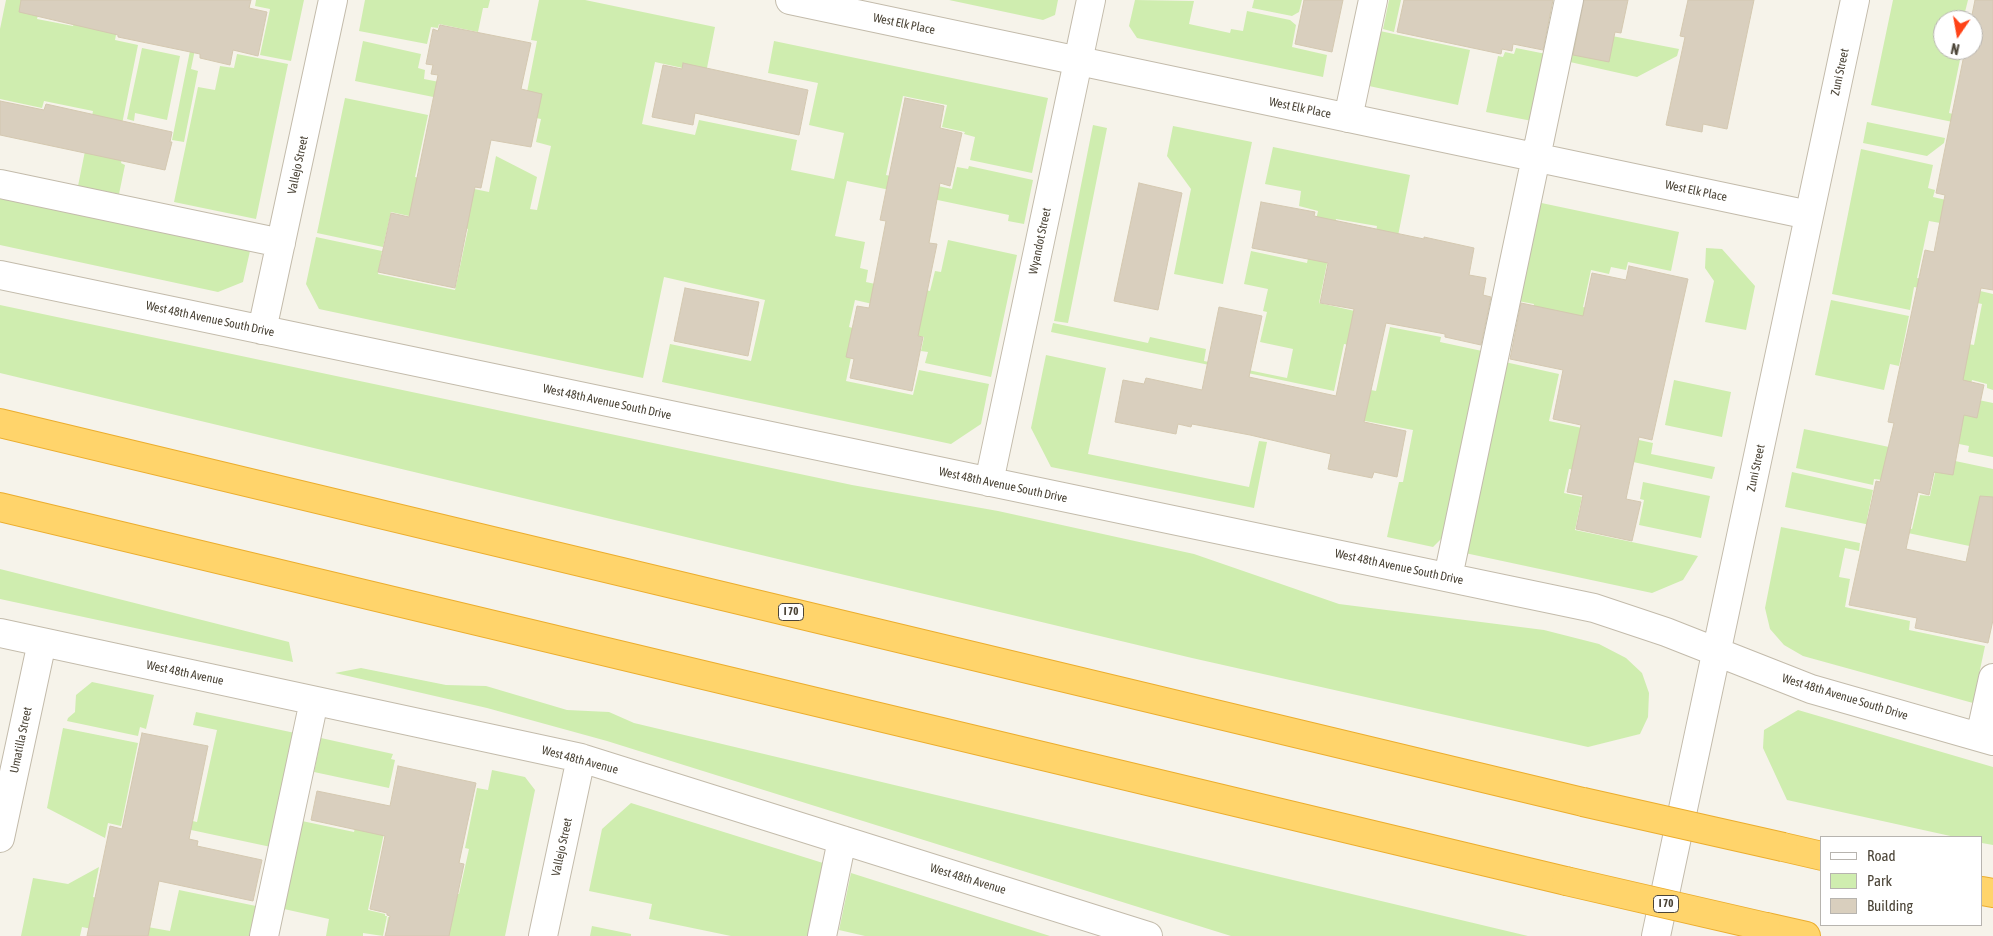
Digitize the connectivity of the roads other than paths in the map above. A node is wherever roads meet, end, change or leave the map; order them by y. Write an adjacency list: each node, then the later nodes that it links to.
1 (333, 0): 13 (street, Vallejo Street)
2 (790, 0): 7 (street, West Elk Place)
3 (1091, 0): 8 (street, Wyandot Street)
4 (1374, 0): 9 (street)
5 (1569, 0): 10 (street)
6 (1855, 0): 12 (street, Zuni Street)
7 (819, 3): 8 (street, West Elk Place)
8 (1078, 61): 9 (street, West Elk Place); 17 (street, Wyandot Street)
9 (1348, 118): 10 (street, West Elk Place)
10 (1536, 157): 12 (street, West Elk Place); 19 (street)
11 (0, 184): 13 (street)
12 (1809, 215): 22 (street, Zuni Street)
13 (281, 243): 15 (street, Vallejo Street)
14 (0, 275): 15 (street, West 48th Avenue South Drive)
15 (262, 330): 17 (street, West 48th Avenue South Drive)
16 (0, 423): 29 (highway, I 70, bridge)
17 (989, 482): 19 (street, West 48th Avenue South Drive)
18 (0, 507): 36 (highway, I 70, bridge)
19 (1448, 577): 22 (street, West 48th Avenue South Drive)
20 (0, 633): 21 (street, West 48th Avenue)
21 (42, 642): 24 (street, West 48th Avenue); 27 (street, Umatilla Street)
22 (1716, 652): 25 (street, West 48th Avenue South Drive); 35 (street, Zuni Street)
23 (1993, 678): 25 (street)
24 (314, 701): 26 (street, West 48th Avenue); 31 (street)
25 (1987, 739)
26 (581, 758): 28 (street, West 48th Avenue); 32 (street, Vallejo Street)
27 (0, 838)
28 (842, 840): 30 (street, West 48th Avenue); 33 (street)
29 (1820, 856)
30 (1103, 929): 34 (street, West 48th Avenue)
31 (264, 936)
32 (543, 936)
33 (822, 936)
34 (1148, 936)
35 (1656, 936)
36 (1806, 936)

